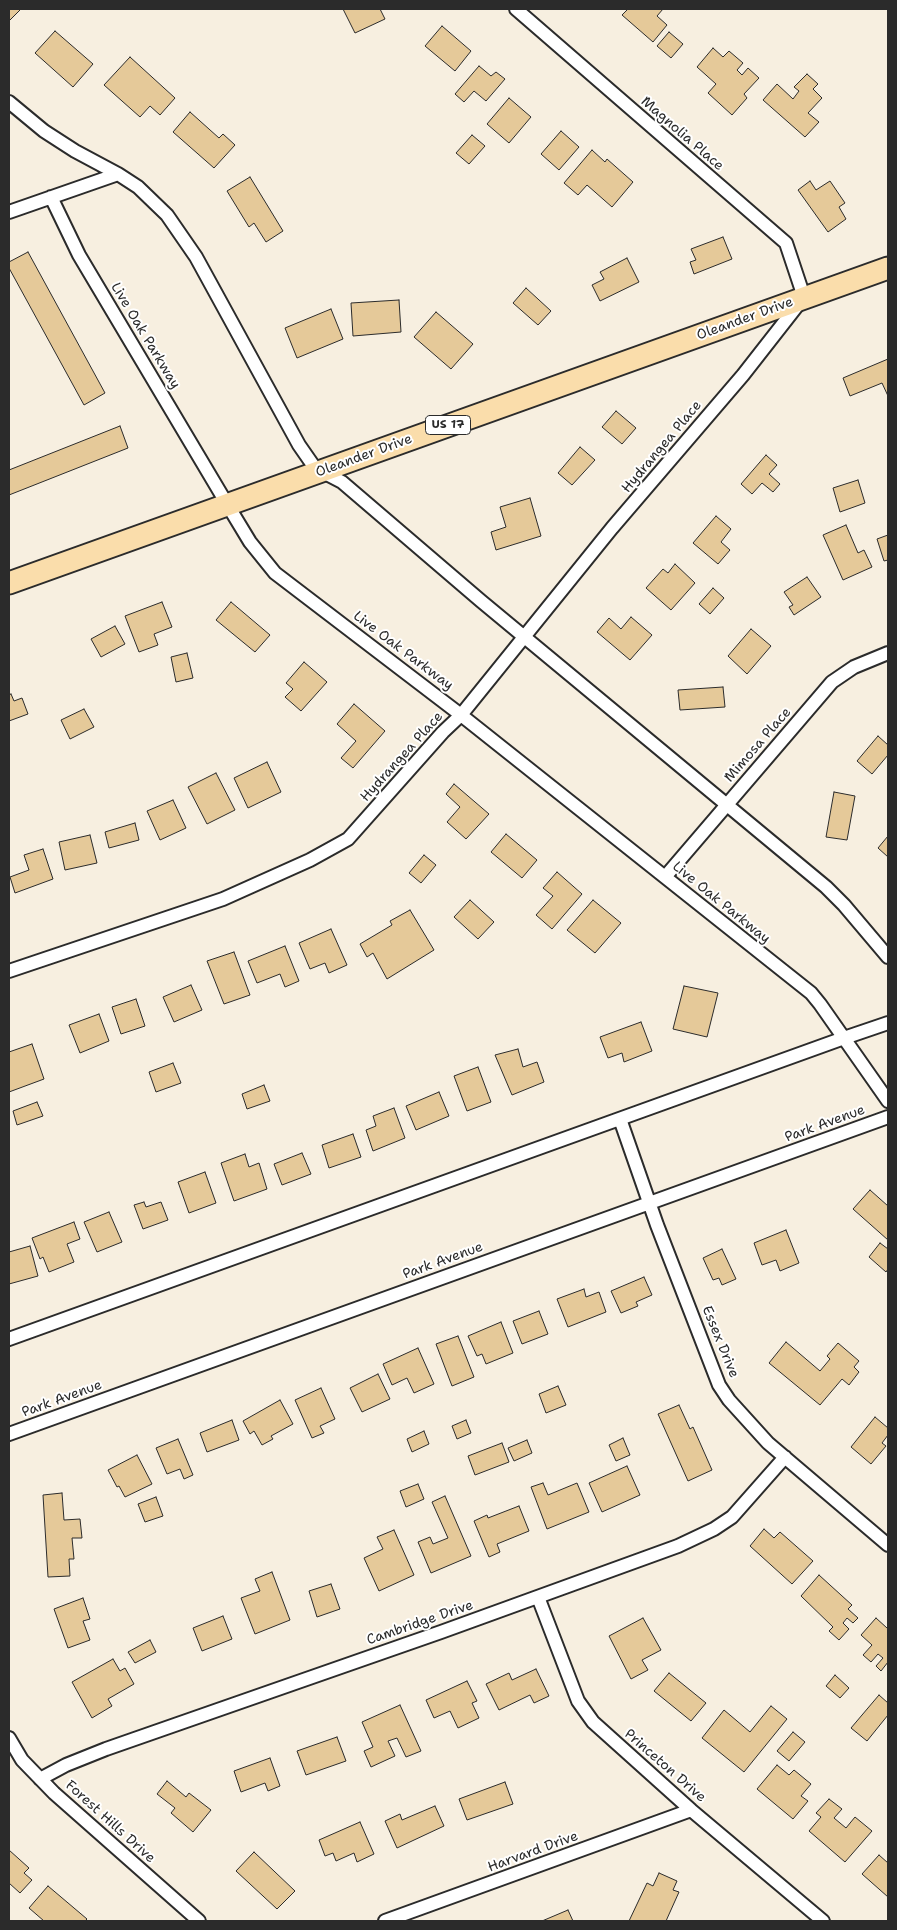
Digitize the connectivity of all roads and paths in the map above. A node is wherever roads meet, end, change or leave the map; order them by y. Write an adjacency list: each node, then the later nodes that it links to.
1 (516, 9): 7 (street, Magnolia Place)
2 (9, 102): 3 (street)
3 (118, 174): 4 (street); 8 (street)
4 (51, 197): 5 (street); 9 (street, Live Oak Parkway)
5 (9, 212)
6 (888, 268): 7 (main road, Oleander Drive / US 17)
7 (804, 297): 8 (main road, Oleander Drive / US 17); 11 (street, Hydrangea Place)
8 (321, 471): 9 (main road, Oleander Drive / US 17); 11 (street)
9 (227, 504): 10 (main road, Oleander Drive / US 17); 13 (street, Live Oak Parkway)
10 (9, 583)
11 (524, 636): 13 (street, Hydrangea Place); 14 (street)
12 (888, 653): 14 (street, Mimosa Place)
13 (461, 714): 15 (street, Live Oak Parkway); 17 (street, Hydrangea Place)
14 (727, 804): 15 (street, Mimosa Place); 16 (street)
15 (665, 877): 19 (street, Live Oak Parkway)
16 (888, 957)
17 (9, 971)
18 (888, 1023): 19 (street)
19 (844, 1038): 20 (street, Live Oak Parkway); 22 (street)
20 (888, 1101)
21 (888, 1118): 23 (street, Park Avenue)
22 (620, 1119): 23 (street, Essex Drive); 24 (street)
23 (648, 1203): 25 (street, Park Avenue); 26 (street, Essex Drive)
24 (9, 1340)
25 (9, 1434)
26 (784, 1457): 27 (street, Essex Drive); 28 (street, Cambridge Drive)
27 (888, 1545)
28 (538, 1597): 30 (street, Cambridge Drive); 31 (street, Princeton Drive)
29 (9, 1738): 30 (street, Forest Hills Drive)
30 (40, 1780): 32 (street, Forest Hills Drive)
31 (691, 1810): 33 (street, Harvard Drive); 34 (street, Princeton Drive)
32 (199, 1921)
33 (385, 1921)
34 (823, 1921)

